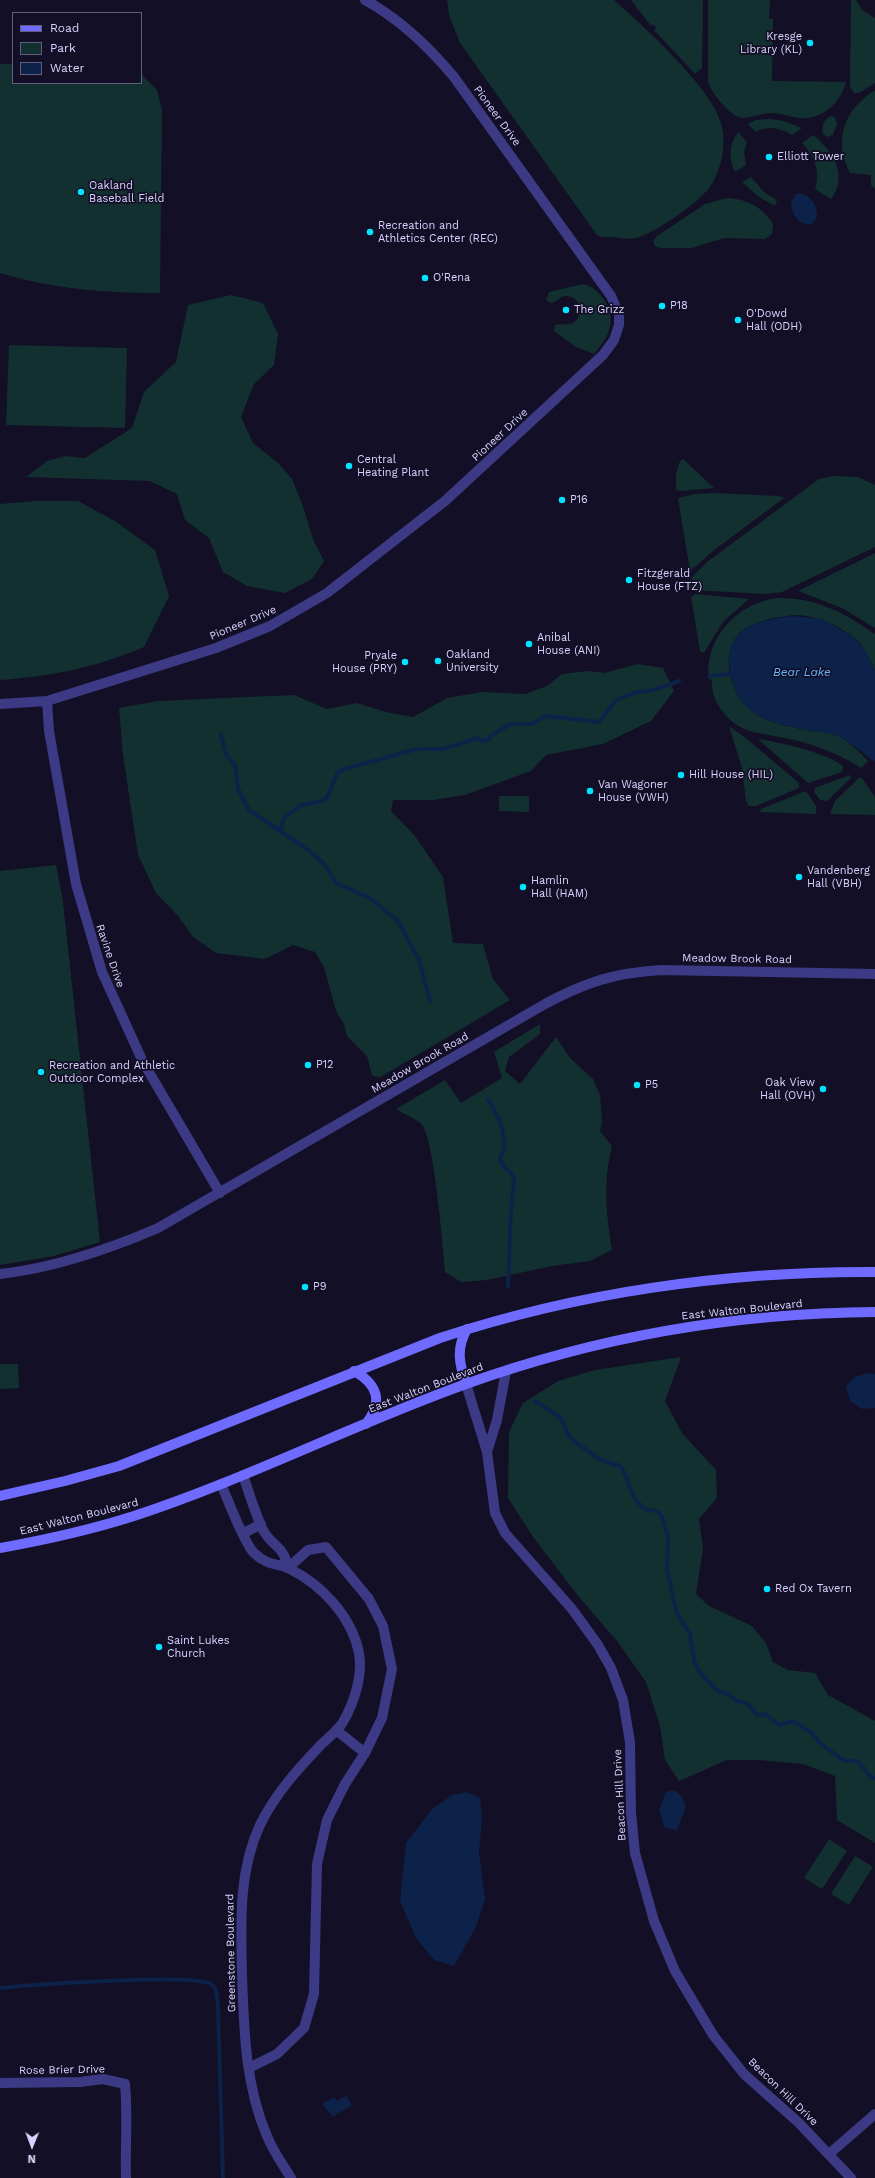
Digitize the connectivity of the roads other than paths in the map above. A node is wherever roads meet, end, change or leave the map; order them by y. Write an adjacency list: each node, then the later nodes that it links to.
1 (365, 0): 2 (street, Pioneer Drive)
2 (47, 701): 3 (street, Pioneer Drive); 5 (street, Ravine Drive)
3 (0, 704)
4 (875, 974): 5 (street, Meadow Brook Road)
5 (220, 1193): 7 (street, Meadow Brook Road)
6 (875, 1272): 9 (main road)
7 (0, 1274)
8 (875, 1312): 10 (main road, East Walton Boulevard)
9 (467, 1329): 11 (main road); 12 (main road)
10 (506, 1371): 12 (main road, East Walton Boulevard); 14 (street, Beacon Hill Drive)
11 (354, 1372): 13 (main road); 17 (main road)
12 (466, 1384): 13 (main road, East Walton Boulevard); 14 (street, Beacon Hill Drive)
13 (366, 1424): 15 (main road, East Walton Boulevard)
14 (487, 1452): 27 (street, Beacon Hill Drive)
15 (243, 1475): 16 (main road, East Walton Boulevard); 18 (street)
16 (221, 1484): 19 (street, Greenstone Boulevard); 20 (main road, East Walton Boulevard)
17 (0, 1496)
18 (261, 1524): 19 (street); 21 (street)
19 (244, 1533): 21 (street, Greenstone Boulevard)
20 (0, 1548)
21 (288, 1568): 22 (street, Greenstone Boulevard); 23 (street)
22 (336, 1730): 23 (street); 24 (street, Greenstone Boulevard)
23 (365, 1753): 24 (street)
24 (249, 2068): 29 (street, Greenstone Boulevard)
25 (0, 2083): 28 (street, Rose Brier Drive)
26 (875, 2114): 27 (street)
27 (829, 2154): 30 (street, Beacon Hill Drive)
28 (126, 2178)
29 (291, 2178)
30 (851, 2178)

